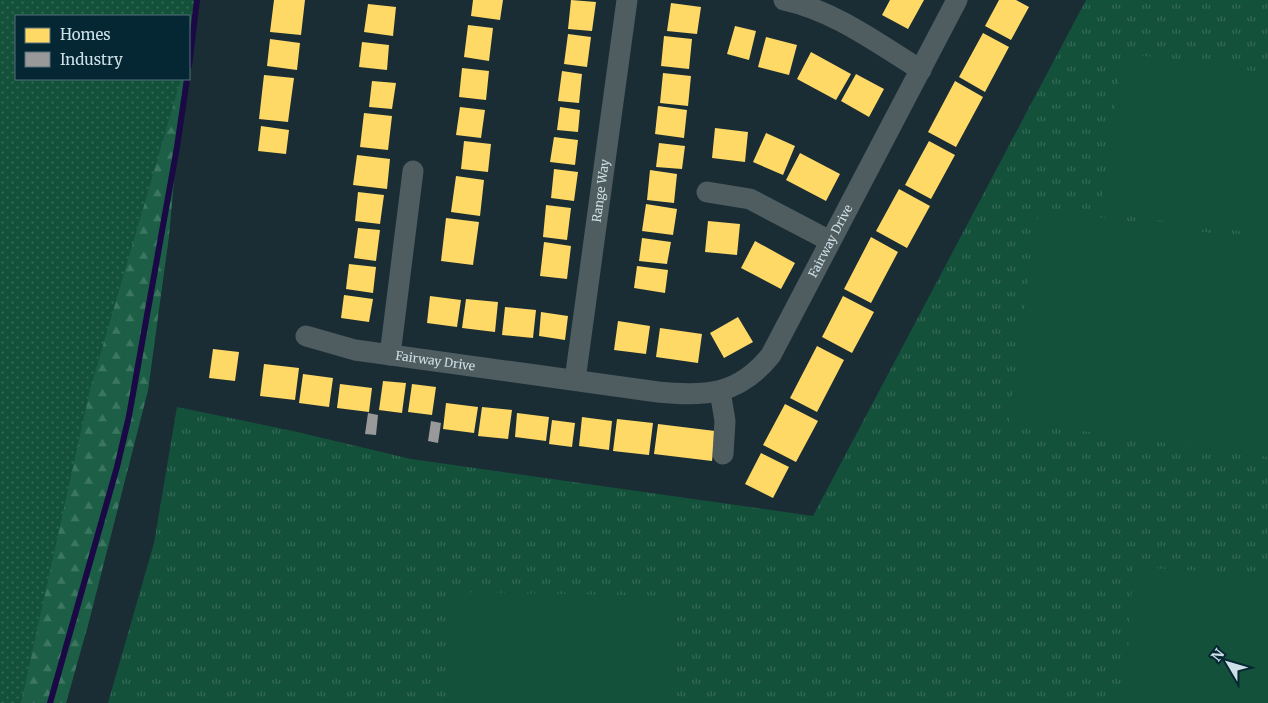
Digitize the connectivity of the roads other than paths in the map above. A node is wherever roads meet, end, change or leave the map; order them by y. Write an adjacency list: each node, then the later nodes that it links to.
1 (627, 0): 10 (street, Range Way)
2 (784, 0): 4 (street)
3 (957, 0): 4 (street, Fairway Drive)
4 (921, 70): 7 (street, Fairway Drive)
5 (413, 171): 9 (street, Fairway Drive)
6 (707, 192): 7 (street)
7 (830, 242): 11 (street, Fairway Drive)
8 (306, 336): 9 (street, Fairway Drive)
9 (390, 355): 10 (street, Fairway Drive)
10 (576, 380): 11 (street, Fairway Drive)
11 (720, 391): 12 (street)
12 (723, 454)

